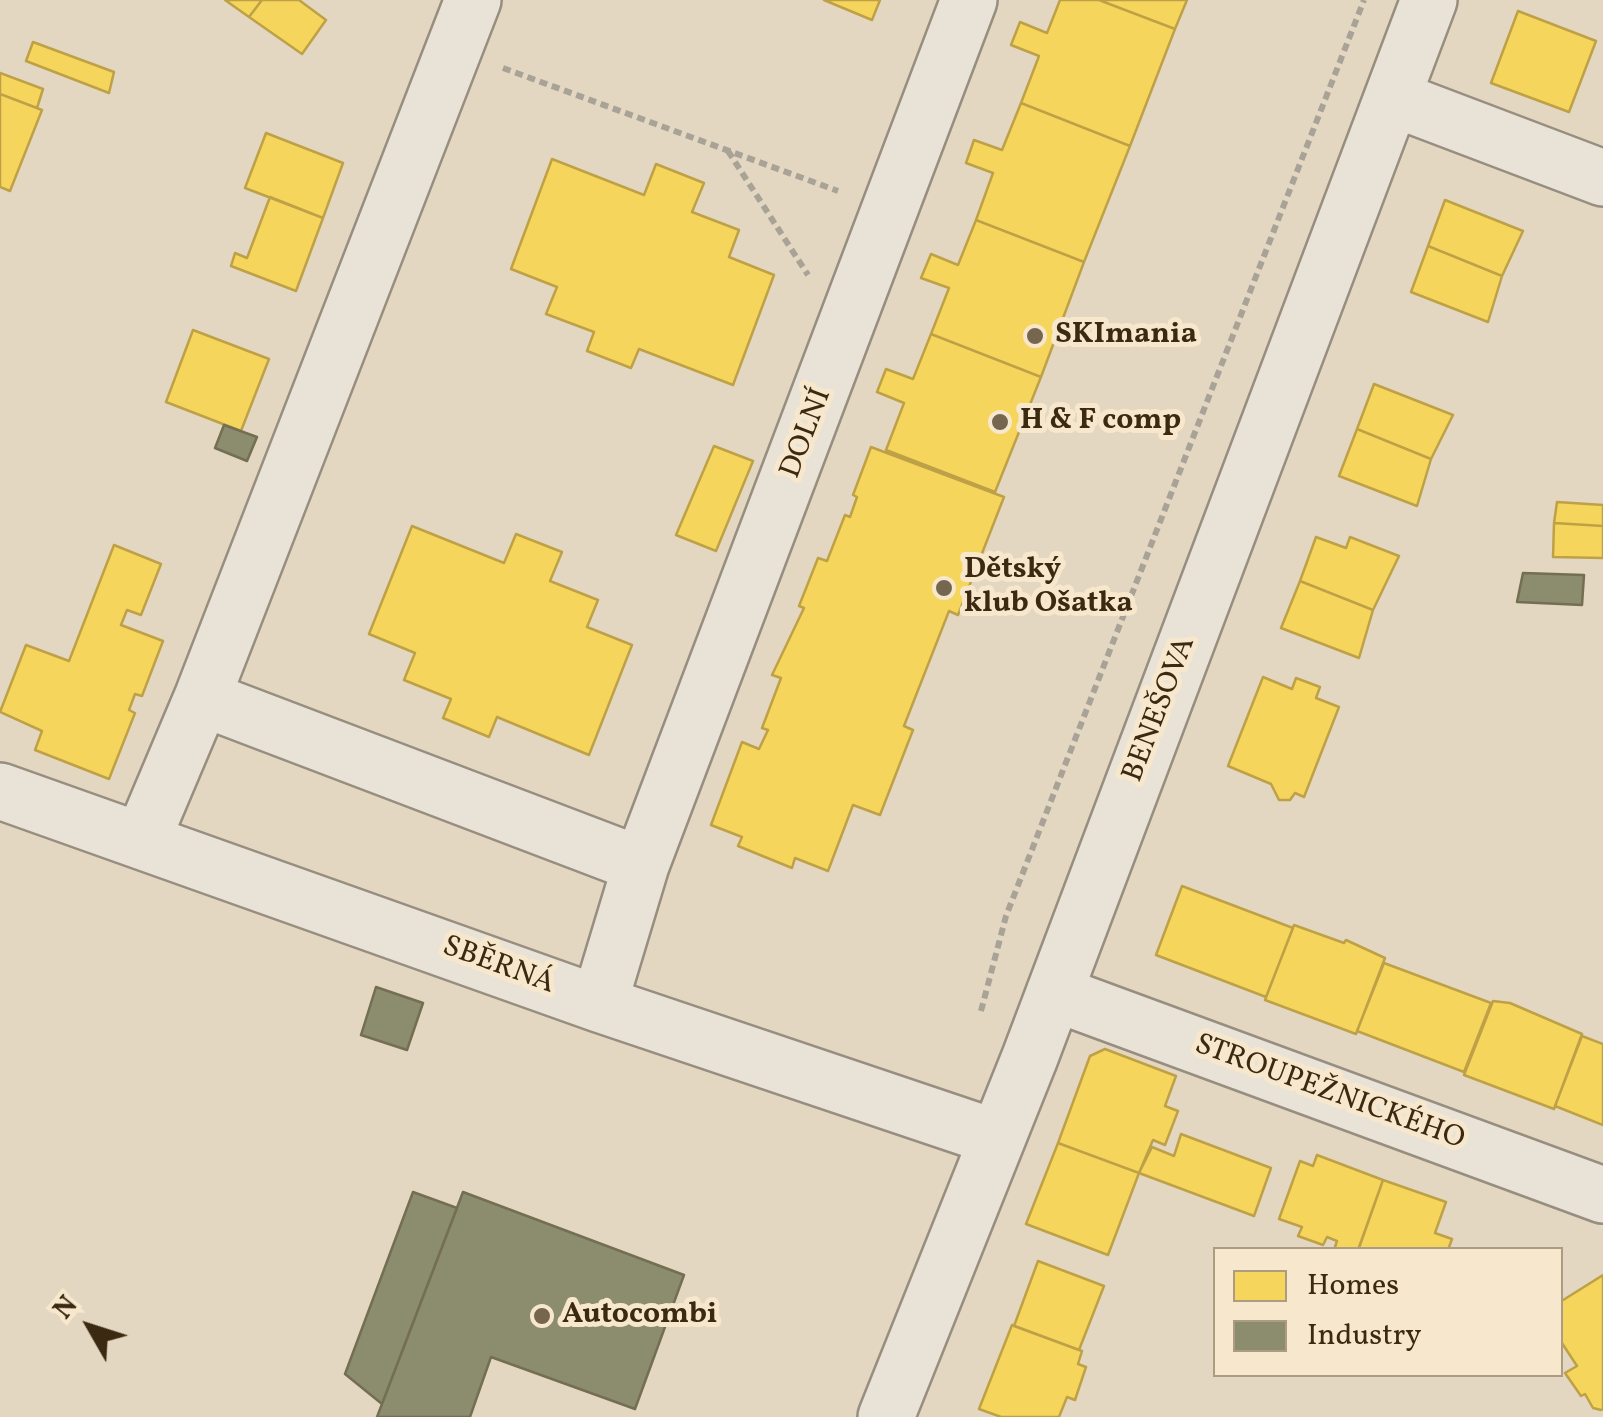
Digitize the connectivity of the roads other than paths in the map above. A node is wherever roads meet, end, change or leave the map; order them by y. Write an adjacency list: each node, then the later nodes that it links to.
1 (473, 0): 6 (street)
2 (969, 0): 9 (street, DOLNÍ)
3 (1429, 0): 4 (street, BENEŠOVA)
4 (1392, 98): 5 (street); 10 (street, BENEŠOVA)
5 (1603, 178)
6 (202, 698): 8 (street); 9 (street)
7 (0, 791): 8 (street, SBĚRNÁ)
8 (142, 840): 11 (street, SBĚRNÁ)
9 (641, 866): 11 (street, DOLNÍ)
10 (1054, 992): 12 (street, BENEŠOVA); 13 (street, STROUPEŽNICKÉHO)
11 (599, 1004): 12 (street, SBĚRNÁ)
12 (997, 1138): 14 (street, BENEŠOVA)
13 (1603, 1195)
14 (886, 1417)

